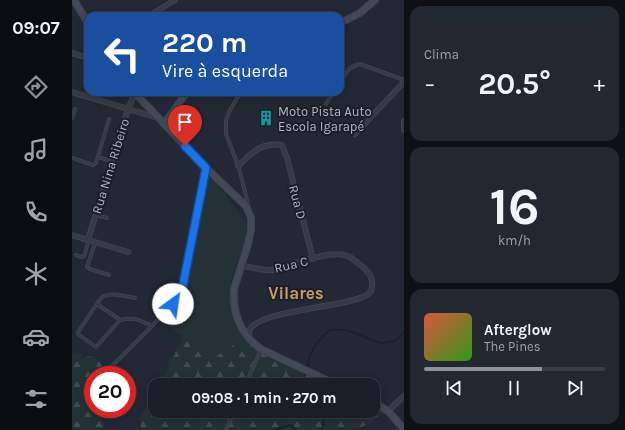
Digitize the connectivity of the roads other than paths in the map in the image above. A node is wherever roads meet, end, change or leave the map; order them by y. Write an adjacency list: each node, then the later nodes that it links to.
1 (175, 0): 4 (street)
2 (375, 0): 6 (main road)
3 (74, 3): 5 (main road)
4 (156, 12)
5 (84, 17)
6 (344, 21)
7 (72, 53): 8 (street)
8 (84, 57)
9 (344, 76): 10 (lane)
10 (404, 81): 28 (street)
11 (72, 92): 12 (street)
12 (84, 96)
13 (85, 96): 21 (street)
14 (133, 96): 21 (street, Rua Nina Ribeiro)
15 (137, 96): 24 (main road)
16 (184, 96): 26 (main road)
17 (238, 96): 32 (lane)
18 (331, 96): 19 (lane)
19 (326, 104)
20 (75, 109): 22 (lane)
21 (128, 109): 24 (street); 31 (street, Rua Nina Ribeiro)
22 (72, 118)
23 (109, 119): 29 (lane)
24 (159, 119): 26 (main road)
25 (404, 121): 27 (street)
26 (164, 124): 33 (main road)
27 (404, 130)
28 (355, 134)
29 (98, 157): 30 (lane); 31 (lane)
30 (72, 158)
31 (111, 161): 35 (street, Rua Nina Ribeiro)
32 (238, 166): 34 (lane); 42 (street, Rua D)
33 (206, 168): 34 (main road); 48 (lane)
34 (246, 206): 43 (main road)
35 (95, 215): 36 (lane); 38 (street, Rua Nina Ribeiro)
36 (107, 218)
37 (72, 235): 38 (street)
38 (88, 240): 39 (street); 41 (lane)
39 (95, 242): 40 (street); 44 (lane)
40 (128, 252)
41 (76, 255)
42 (313, 259): 43 (street, Rua C); 49 (street, Rua C)
43 (241, 265): 49 (main road)
44 (109, 275)
45 (135, 298): 46 (lane)
46 (97, 304): 47 (lane); 47 (lane)
47 (120, 320): 48 (lane)
48 (152, 326): 51 (lane)
49 (249, 338): 50 (main road)
50 (261, 349): 52 (lane); 53 (main road)
51 (113, 365)
52 (248, 378)
53 (322, 378)
54 (404, 396): 56 (street)
55 (380, 406): 56 (main road)
56 (388, 411): 58 (main road)
57 (231, 418): 59 (lane)
58 (404, 429)
59 (226, 430)

